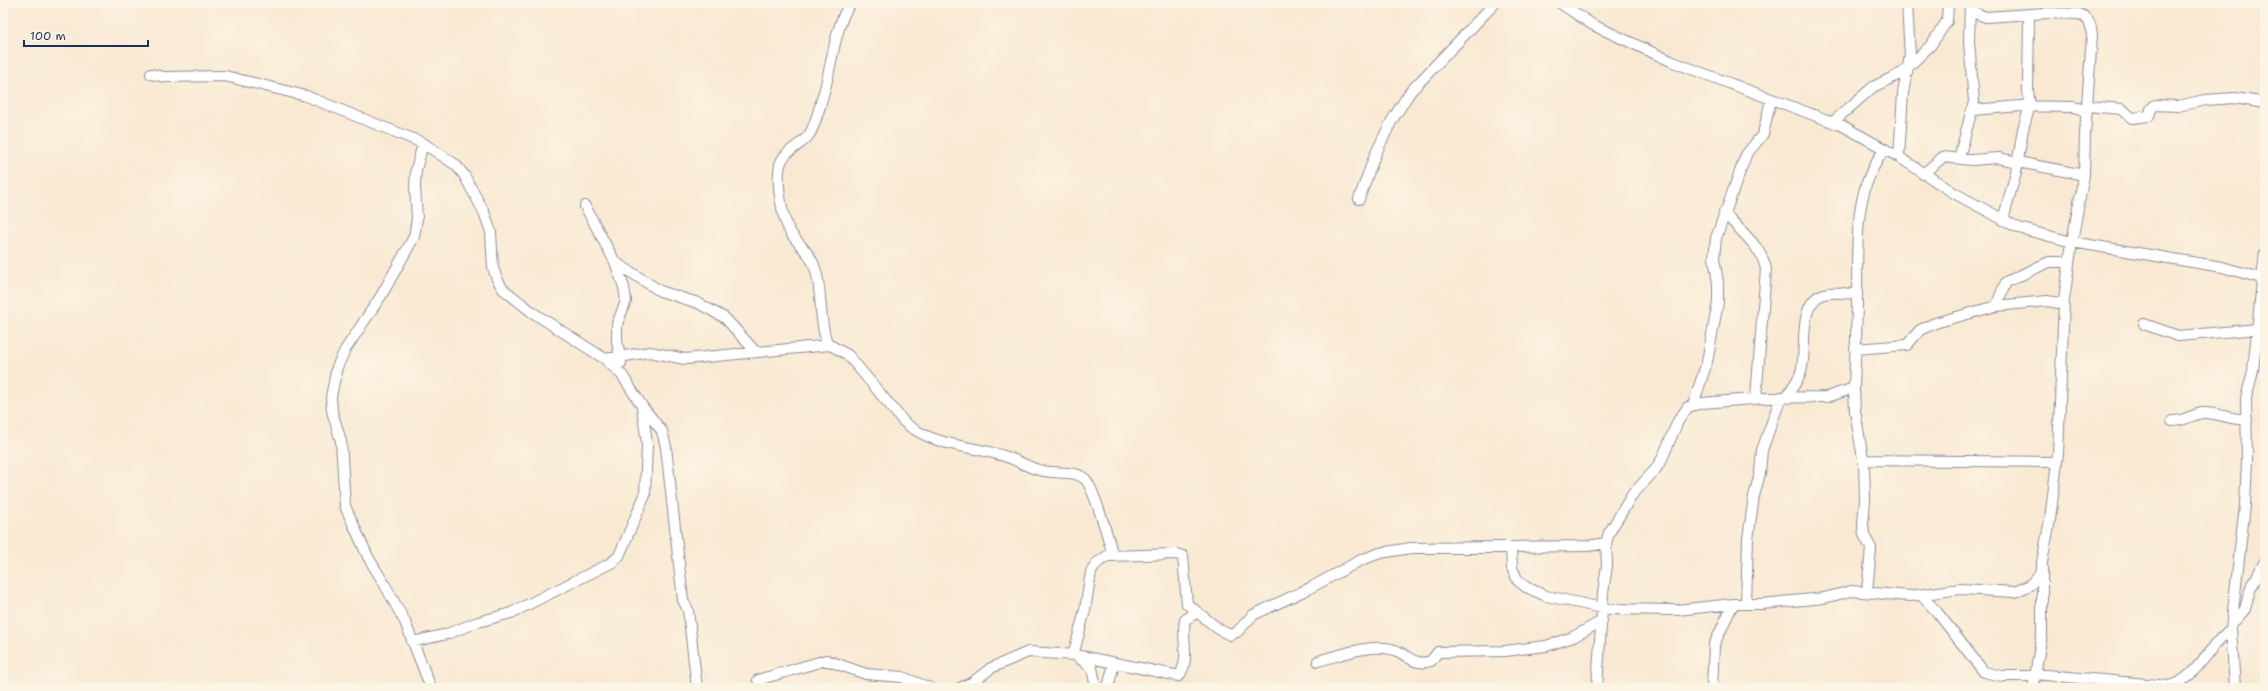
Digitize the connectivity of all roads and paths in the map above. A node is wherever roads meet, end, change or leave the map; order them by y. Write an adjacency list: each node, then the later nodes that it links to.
1 (851, 3): 38 (street)
2 (1495, 3): 24 (street)
3 (1560, 3): 11 (street)
4 (1907, 3): 9 (street)
5 (1948, 3): 9 (street)
6 (1970, 4): 8 (street); 14 (street)
7 (2046, 8): 8 (street); 15 (street)
8 (2029, 15): 13 (street)
9 (1907, 69): 16 (street); 19 (street)
10 (151, 74): 17 (street)
11 (1771, 99): 16 (street); 26 (street)
12 (2265, 103): 15 (street)
13 (2030, 106): 14 (street); 15 (street); 21 (street)
14 (1973, 110): 20 (street)
15 (2087, 110): 23 (street)
16 (1833, 122): 18 (street)
17 (423, 143): 42 (street); 68 (street)
18 (1885, 149): 19 (street); 33 (street)
19 (1899, 157): 22 (street)
20 (1959, 158): 21 (street); 22 (street)
21 (2017, 162): 23 (street); 27 (street)
22 (1923, 174): 27 (street)
23 (2084, 175): 28 (street)
24 (1359, 199)
25 (586, 206): 30 (street)
26 (1724, 212): 46 (street); 47 (street)
27 (2003, 220): 28 (street)
28 (2072, 242): 31 (street); 32 (street)
29 (2265, 252): 32 (street)
30 (615, 262): 40 (street); 41 (street)
31 (2069, 262): 34 (street); 35 (street)
32 (2264, 279): 37 (street)
33 (1857, 294): 39 (street); 45 (street)
34 (2064, 304): 35 (street); 52 (street)
35 (1996, 306): 39 (street)
36 (2144, 324): 37 (street)
37 (2258, 329): 49 (street)
38 (830, 345): 40 (street); 55 (street)
39 (1855, 348): 44 (street)
40 (755, 351): 41 (street)
41 (620, 358): 42 (street); 43 (street)
42 (605, 359): 43 (street)
43 (622, 375): 48 (street)
44 (1854, 388): 45 (street); 51 (street)
45 (1784, 396): 46 (street); 62 (street)
46 (1756, 398): 47 (street)
47 (1693, 405): 53 (street)
48 (642, 406): 68 (street); 76 (street)
49 (2247, 419): 50 (street); 63 (street)
50 (2172, 421)
51 (1863, 460): 52 (street); 59 (street)
52 (2057, 462): 57 (street)
53 (1606, 543): 54 (street); 64 (street)
54 (1511, 547): 64 (street); 65 (street)
55 (1110, 556): 65 (street); 69 (street)
56 (2265, 560): 58 (street)
57 (2041, 573): 60 (street); 72 (street)
58 (2250, 590): 63 (street); 67 (street)
59 (1867, 592): 60 (street); 62 (street)
60 (1921, 595): 72 (street)
61 (1733, 604): 62 (street); 64 (street); 82 (street)
62 (1746, 604)
63 (2234, 607): 67 (street)
64 (1603, 609): 66 (street)
65 (1197, 612): 71 (street)
66 (1602, 620): 70 (street); 81 (street)
67 (2231, 626): 74 (street); 84 (street)
68 (412, 642): 75 (street)
69 (1077, 656): 71 (street); 78 (street); 79 (street)
70 (1318, 661)
71 (1114, 663): 80 (street)
72 (2035, 675): 74 (street); 83 (street)
73 (758, 680): 77 (street)
74 (2182, 686)
75 (431, 688)
76 (697, 688)
77 (930, 688)
78 (960, 688)
79 (1096, 688)
80 (1108, 688)
81 (1597, 688)
82 (1712, 688)
83 (2033, 688)
84 (2235, 688)

